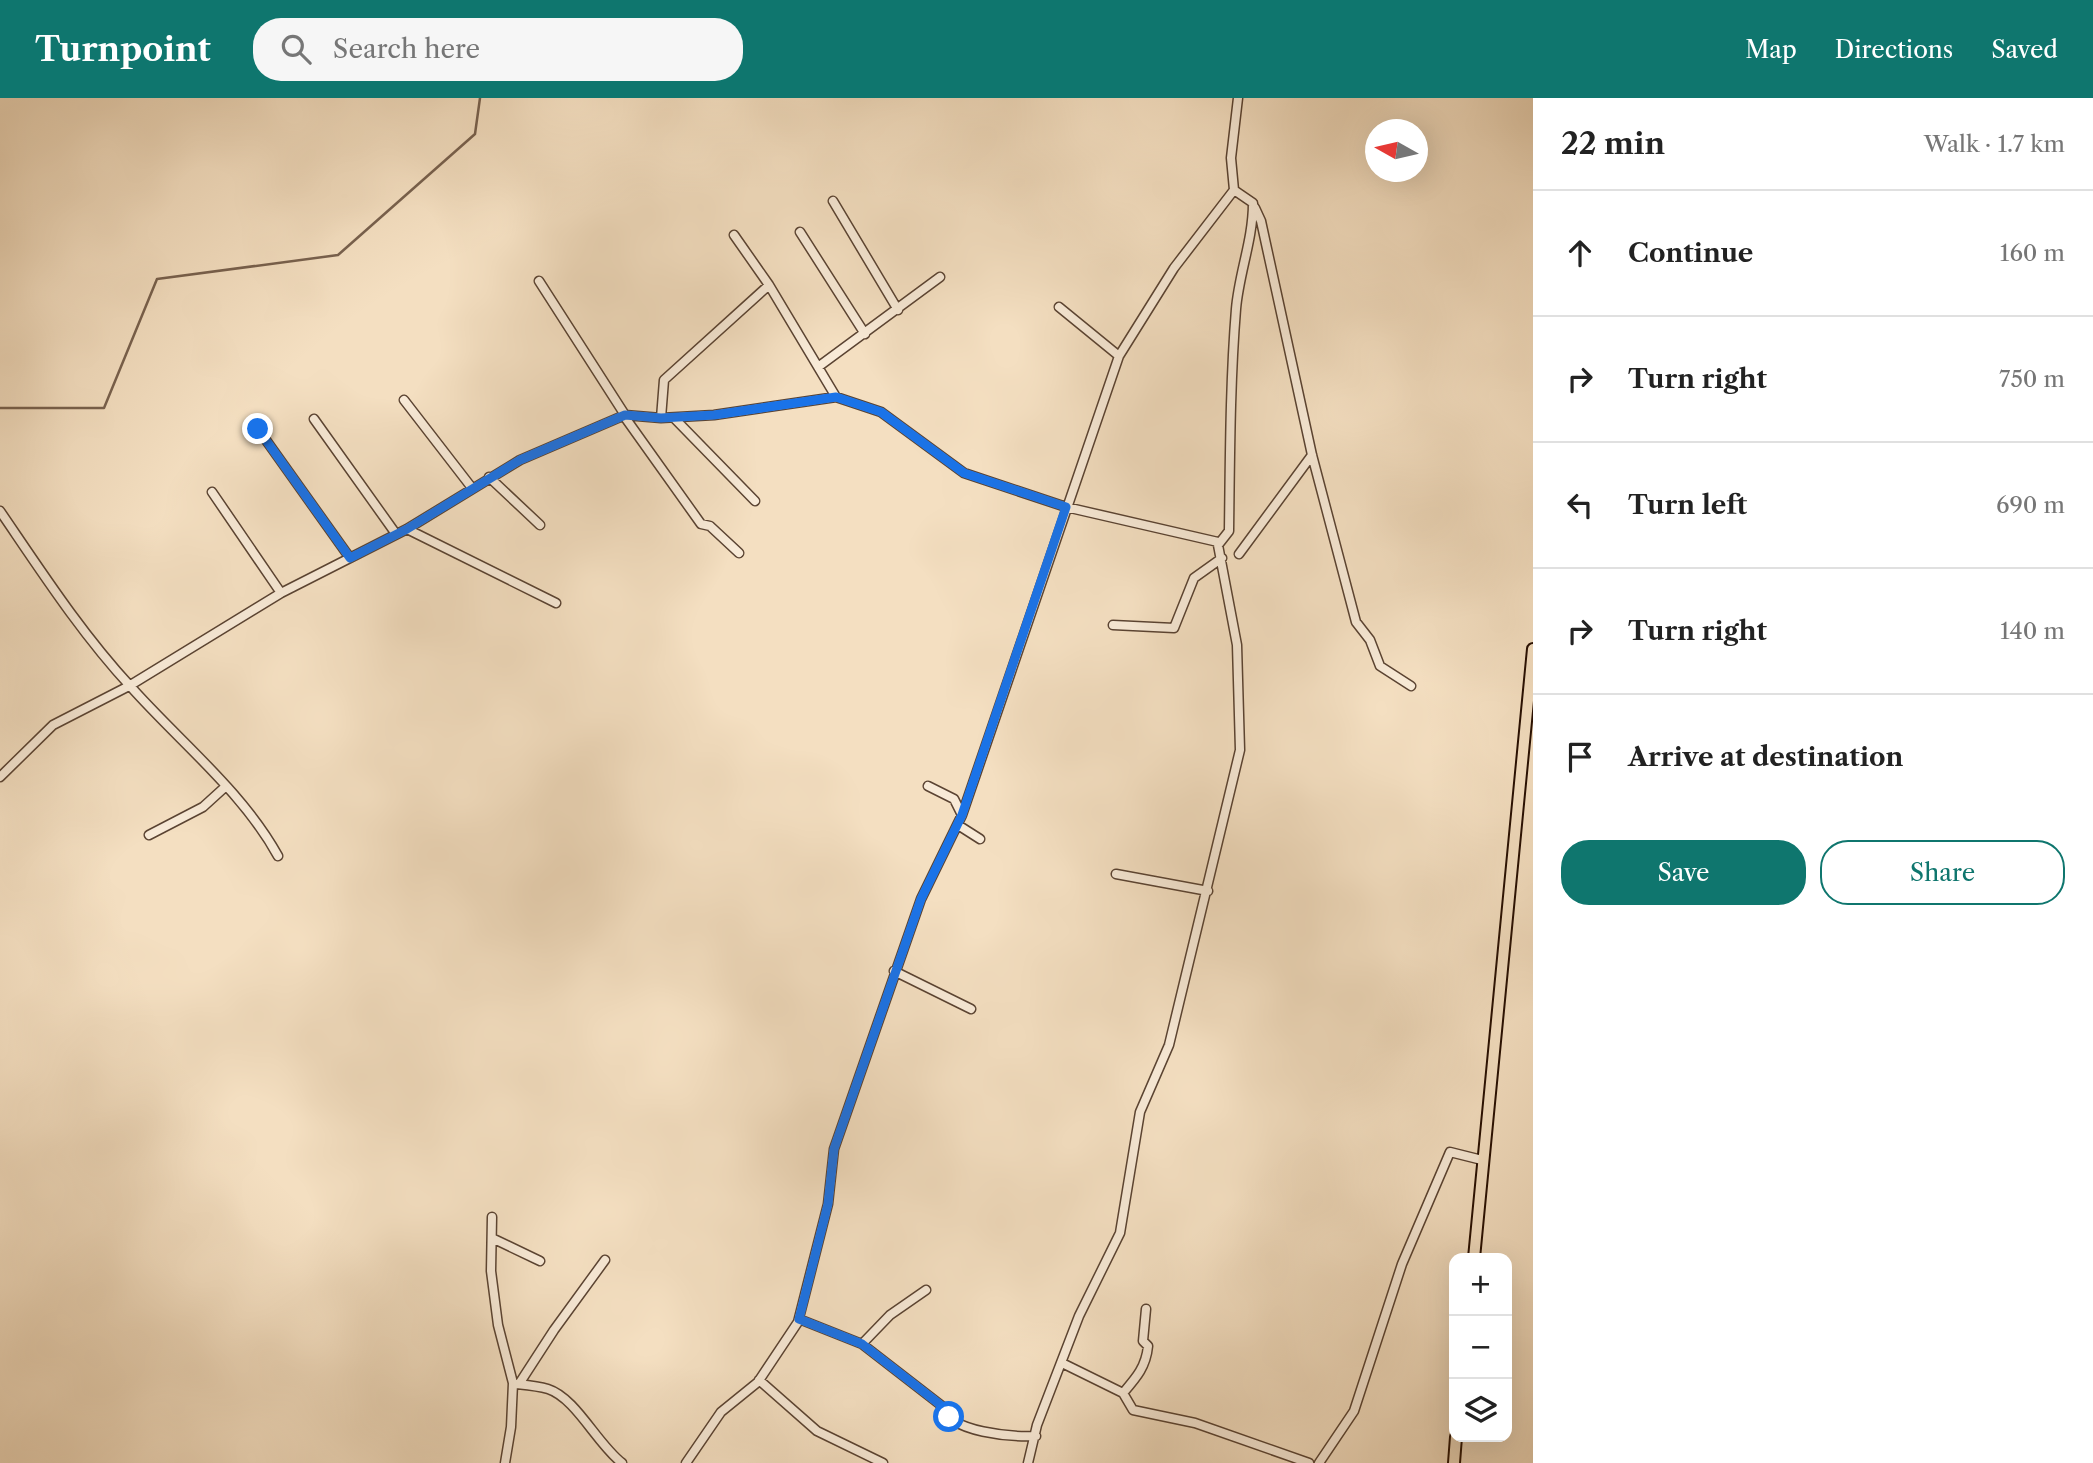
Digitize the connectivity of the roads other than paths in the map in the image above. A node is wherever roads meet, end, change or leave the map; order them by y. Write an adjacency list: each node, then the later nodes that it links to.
1 (1238, 98): 2 (street)
2 (1234, 190): 4 (street); 13 (street)
3 (833, 201): 11 (street)
4 (1253, 203): 22 (street); 32 (street)
5 (800, 232): 12 (street)
6 (734, 235): 9 (street)
7 (940, 278): 11 (street)
8 (539, 281): 17 (street)
9 (769, 285): 14 (street); 18 (street)
10 (1059, 307): 13 (street)
11 (898, 310): 12 (street)
12 (864, 334): 14 (street)
13 (1119, 356): 27 (street)
14 (818, 367): 15 (street)
15 (836, 397): 19 (street); 27 (street)
16 (404, 400): 24 (street)
17 (625, 416): 18 (street); 23 (street); 33 (street)
18 (661, 418): 19 (street)
19 (674, 418): 26 (street)
20 (314, 419): 31 (street)
21 (258, 429): 35 (street)
22 (1312, 455): 34 (street); 42 (street)
23 (489, 477): 24 (street); 29 (street)
24 (472, 488): 30 (street)
25 (212, 492): 37 (street)
26 (755, 500)
27 (1066, 507): 32 (street); 46 (street)
28 (0, 511): 41 (street)
29 (540, 525)
30 (407, 529): 31 (street); 38 (street)
31 (396, 534): 35 (street)
32 (1218, 542): 36 (street)
33 (738, 553)
34 (1239, 554)
35 (350, 558): 37 (street)
36 (1222, 558): 39 (street); 52 (street)
37 (281, 593): 41 (street)
38 (556, 603)
39 (1113, 625)
40 (1533, 649): 55 (main road)
41 (129, 686): 43 (street); 45 (street)
42 (1411, 686)
43 (2, 773)
44 (928, 786): 46 (street)
45 (225, 787): 48 (street); 50 (street)
46 (962, 815): 47 (street)
47 (958, 825): 49 (street); 53 (street)
48 (149, 835)
49 (980, 839)
50 (278, 856)
51 (1116, 874): 52 (street)
52 (1208, 891): 65 (street)
53 (894, 971): 54 (street); 63 (street)
54 (971, 1009)
55 (1482, 1160): 58 (main road); 77 (street)
56 (492, 1217): 57 (street)
57 (494, 1239): 60 (street); 67 (street)
58 (1474, 1253)
59 (606, 1260): 67 (street)
60 (540, 1261)
61 (926, 1290): 64 (street)
62 (1146, 1308): 68 (street)
63 (799, 1319): 64 (street); 66 (street)
64 (862, 1344): 69 (street)
65 (1062, 1363): 68 (street); 69 (street)
66 (759, 1380): 73 (street); 74 (street)
67 (516, 1384): 71 (street); 72 (street)
68 (1123, 1393): 76 (street)
69 (1036, 1436): 75 (street)
70 (1456, 1442): 78 (main road)
71 (505, 1463)
72 (622, 1463)
73 (686, 1463)
74 (883, 1463)
75 (1028, 1463)
76 (1310, 1463)
77 (1319, 1463)
78 (1454, 1463)

